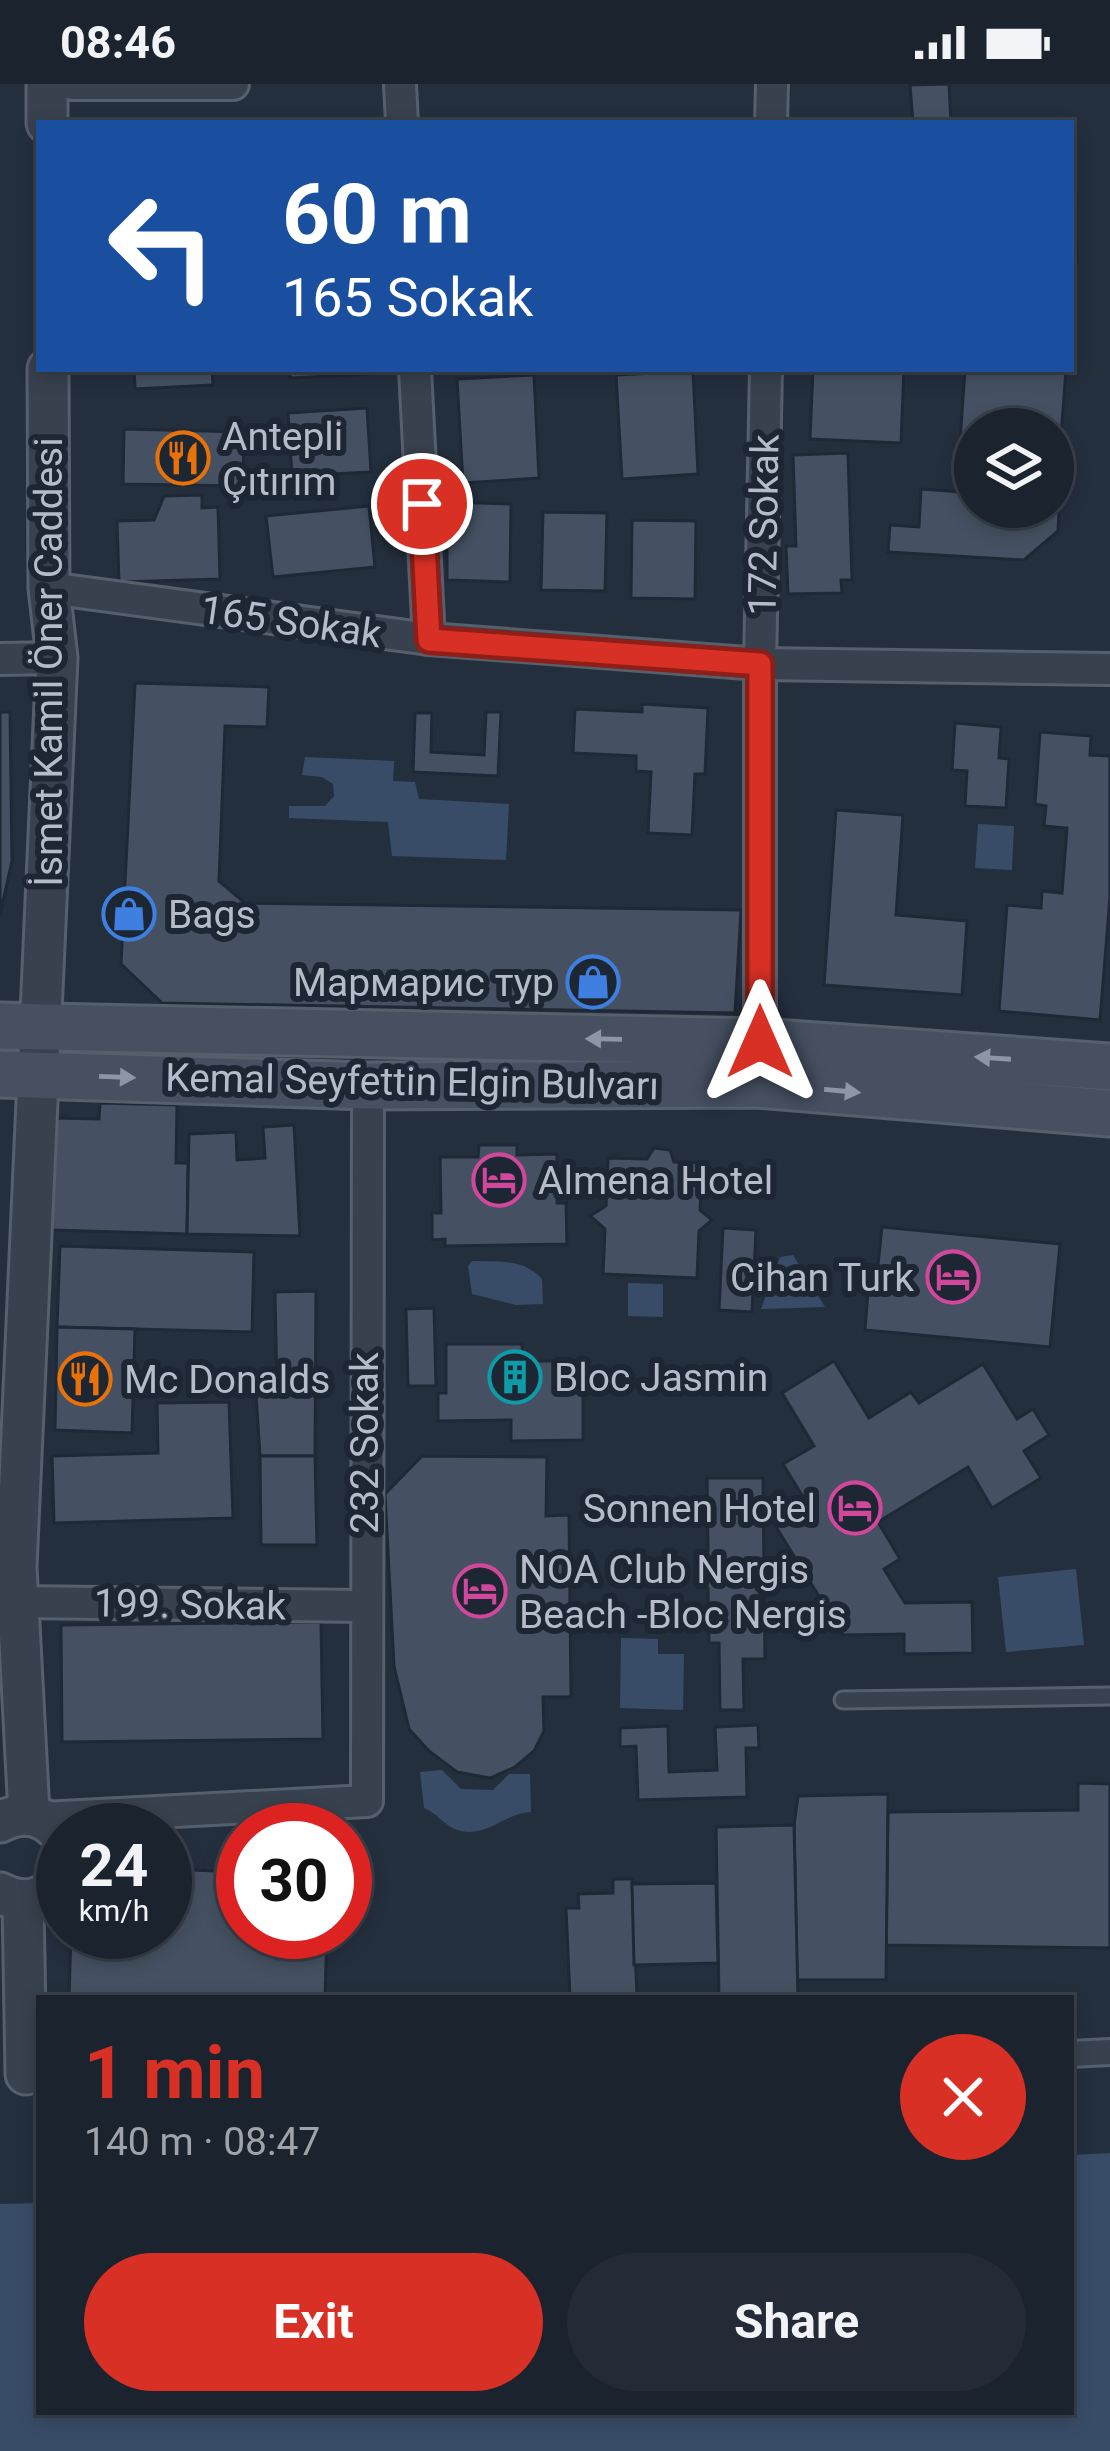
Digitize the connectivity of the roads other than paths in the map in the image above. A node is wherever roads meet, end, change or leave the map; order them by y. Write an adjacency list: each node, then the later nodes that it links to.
1 (47, 84): 6 (street)
2 (72, 84): 3 (street)
3 (233, 84)
4 (400, 84): 7 (street)
5 (772, 84): 8 (street)
6 (47, 120)
7 (402, 120)
8 (771, 120)
9 (48, 372): 12 (street, İsmet Kamil Öner Caddesi)
10 (415, 372): 13 (street)
11 (766, 372): 16 (street, 172 Sokak)
12 (49, 588): 13 (street, 165 Sokak); 14 (street, İsmet Kamil Öner Caddesi)
13 (429, 640): 16 (street, 165 Sokak)
14 (57, 658): 15 (street); 18 (street, İsmet Kamil Öner Caddesi)
15 (0, 659)
16 (760, 664): 17 (street, 165 Sokak); 19 (street, 172 Sokak)
17 (1110, 669)
18 (19, 1027): 19 (main road, one-way to 18); 21 (street, İsmet Kamil Öner Caddesi)
19 (760, 1042): 20 (main road, one-way to 19)
20 (1110, 1067)
21 (18, 1074): 22 (main road, Kemal Seyfettin Elgin Bulvarı, one-way to 22); 24 (street, İsmet Kamil Öner Caddesi)
22 (368, 1086): 23 (main road, Kemal Seyfettin Elgin Bulvarı, one-way to 23); 25 (street, 232 Sokak)
23 (1110, 1113)
24 (11, 1579): 25 (street, 199. Sokak); 28 (street, İsmet Kamil Öner Caddesi)
25 (364, 1606): 29 (street, 232 Sokak)
26 (1110, 1696): 27 (lane)
27 (842, 1700)
28 (13, 1748): 29 (street, İsmet Kamil Öner Caddesi)
29 (34, 1823)
30 (11, 1897): 33 (street)
31 (1110, 2052): 32 (street)
32 (1074, 2054)
33 (22, 2074)

